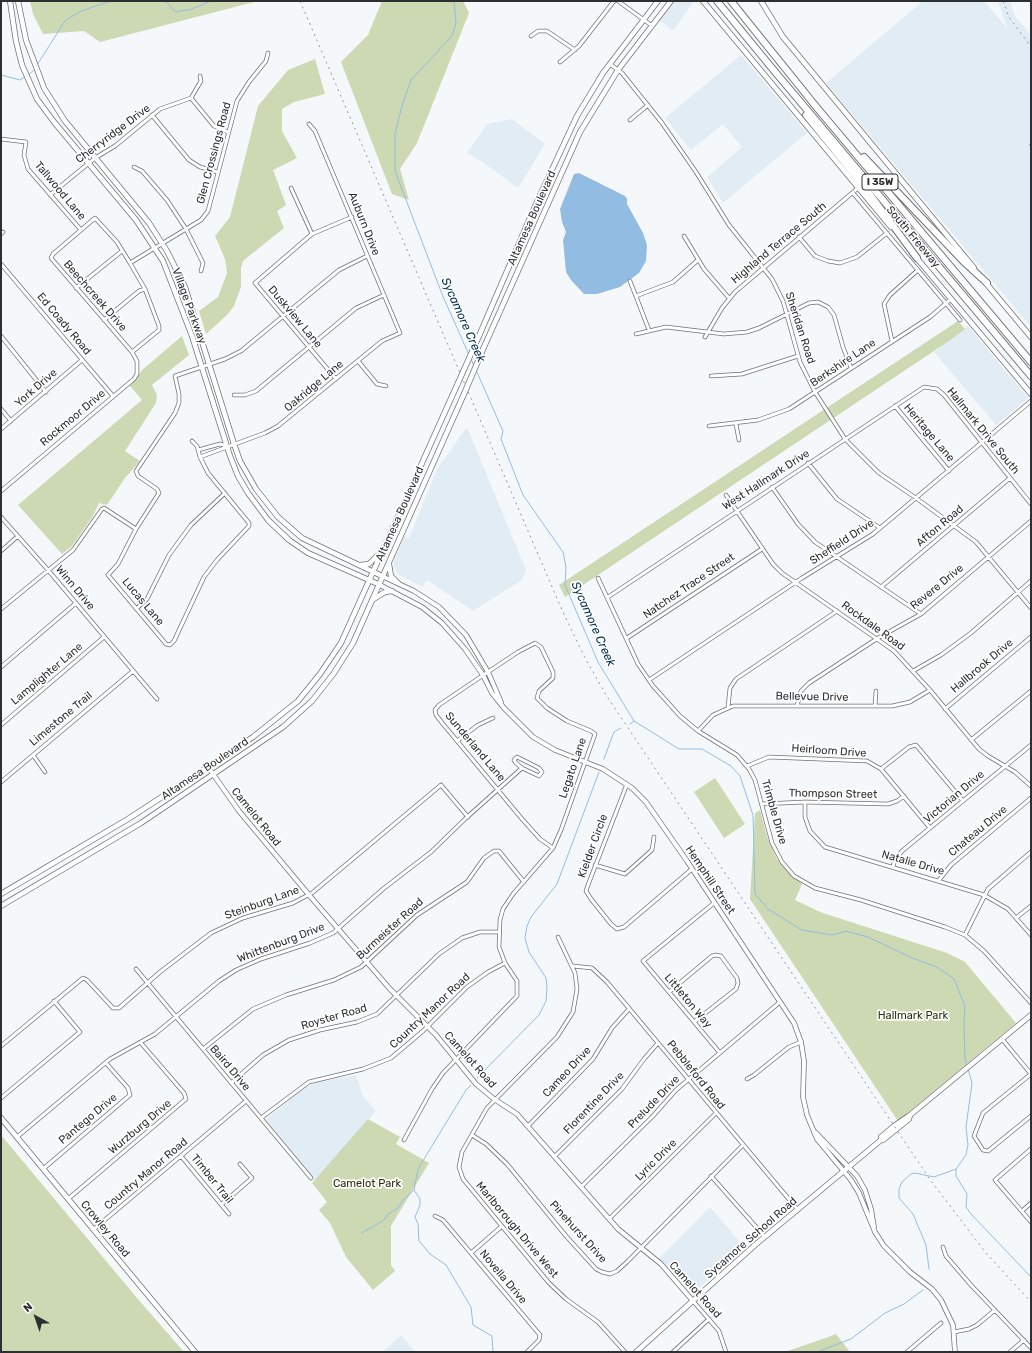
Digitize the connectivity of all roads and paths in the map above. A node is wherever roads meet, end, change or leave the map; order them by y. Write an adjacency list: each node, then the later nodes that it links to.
1 (18, 1): 29 (main road, Village Parkway)
2 (614, 1): 14 (street)
3 (618, 1): 11 (street)
4 (658, 1): 11 (main road, Altamesa Boulevard)
5 (671, 1): 12 (main road, Altamesa Boulevard)
6 (703, 1): 34 (main road, South Freeway)
7 (717, 1): 18 (highway, South Freeway / I 35W)
8 (731, 1): 23 (highway, South Freeway / I 35W)
9 (761, 1): 56 (main road)
10 (9, 2): 30 (main road, Village Parkway)
11 (643, 19): 12 (street); 17 (main road, Altamesa Boulevard)
12 (651, 25): 19 (main road, Altamesa Boulevard)
13 (531, 36): 14 (street)
14 (575, 50): 16 (street)
15 (268, 53): 27 (street, Glen Crossings Road)
16 (560, 62)
17 (610, 64): 19 (street, Sheridan Road); 119 (main road, Altamesa Boulevard, bridge)
18 (770, 68): 48 (highway); 86 (highway, South Freeway / I 35W)
19 (618, 70): 22 (street, Sheridan Road); 120 (main road, Altamesa Boulevard, bridge)
20 (200, 76): 21 (street)
21 (191, 98): 24 (street, Cherryridge Drive); 27 (street)
22 (648, 105): 25 (street); 52 (street, Sheridan Road)
23 (818, 109): 56 (highway); 81 (highway, South Freeway / I 35W)
24 (152, 115): 29 (street, Cherryridge Drive); 32 (street)
25 (630, 120)
26 (309, 124): 37 (street, Auburn Drive)
27 (228, 132): 32 (street, Glen Crossings Road)
28 (1, 139): 36 (street, Tallwood Lane)
29 (95, 158): 30 (street, Cherryridge Drive); 44 (main road, Village Parkway)
30 (88, 163): 36 (street, Cherryridge Drive); 45 (main road, Village Parkway)
31 (134, 167): 38 (street)
32 (218, 172): 38 (street, Glen Crossings Road)
33 (291, 188): 41 (street)
34 (858, 188): 35 (street, Highland Terrace South); 48 (main road, South Freeway)
35 (853, 192): 40 (street); 43 (street, Highland Terrace South)
36 (50, 195): 39 (street, Tallwood Lane)
37 (352, 217): 41 (street, Duskview Lane); 47 (street, Auburn Drive)
38 (186, 229): 44 (street, Glen Crossings Road); 54 (street)
39 (81, 230): 46 (street, Beechcreek Drive); 57 (street, Beechcreek Drive)
40 (887, 233): 43 (street); 53 (street)
41 (312, 234): 65 (street, Duskview Lane)
42 (684, 236): 49 (street)
43 (798, 238): 52 (street, Highland Terrace South)
44 (163, 244): 45 (street, Glen Crossings Road); 82 (main road, Village Parkway)
45 (156, 248): 50 (street, Glen Crossings Road); 83 (main road, Village Parkway)
46 (122, 251): 50 (street, Beechcreek Drive); 57 (street)
47 (367, 256): 59 (street, Auburn Drive); 65 (street)
48 (917, 258): 62 (main road, South Freeway)
49 (698, 260): 60 (street); 61 (street)
50 (130, 263): 58 (street, Beechcreek Drive)
51 (1, 264): 79 (street, Ed Coady Road)
52 (762, 268): 61 (street, Highland Terrace South); 64 (street, Sheridan Road)
53 (918, 270): 63 (street); 75 (street)
54 (201, 271)
55 (630, 281): 60 (street)
56 (987, 283): 74 (main road)
57 (76, 288): 66 (street, Beechcreek Drive)
58 (145, 289): 66 (street); 77 (street, Beechcreek Drive)
59 (384, 295): 70 (street, Auburn Drive); 76 (street)
60 (636, 296): 68 (street)
61 (729, 298): 69 (street, Highland Terrace South)
62 (951, 298): 63 (street, Berkshire Lane); 92 (main road, South Freeway)
63 (946, 303): 67 (street); 75 (street, Berkshire Lane)
64 (786, 314): 69 (street); 78 (street, Sheridan Road); 84 (street)
65 (282, 316): 76 (street, Duskview Lane); 82 (street)
66 (104, 320): 77 (street, Beechcreek Drive)
67 (960, 320)
68 (649, 330): 69 (street); 71 (street)
69 (708, 332): 73 (street, Highland Terrace South)
70 (400, 333): 80 (street, Oakridge Lane)
71 (636, 334)
72 (1, 336): 90 (street)
73 (705, 337)
74 (1031, 337)
75 (892, 341): 84 (street, Berkshire Lane)
76 (309, 347): 87 (street, Duskview Lane); 93 (street)
77 (132, 352): 94 (street, Rockmoor Drive)
78 (798, 356): 85 (street); 91 (street, Sheridan Road)
79 (82, 360): 90 (street, York Drive); 94 (street, Ed Coady Road)
80 (358, 361): 87 (street, Oakridge Lane); 88 (street)
81 (1031, 362)
82 (209, 365): 83 (street); 106 (main road, Village Parkway)
83 (201, 367): 107 (main road, Village Parkway); 127 (street, Lucas Lane)
84 (852, 368): 91 (street, Berkshire Lane)
85 (711, 376)
86 (1031, 376)
87 (336, 379): 106 (street, Oakridge Lane)
88 (386, 386)
89 (937, 389): 96 (street, West Hallmark Drive); 105 (street, Hallmark Drive South)
90 (46, 392): 98 (street, York Drive)
91 (815, 392): 99 (street, Berkshire Lane); 102 (street, Sheridan Road)
92 (1031, 394)
93 (234, 395)
94 (113, 396): 114 (street, Rockmoor Drive)
95 (1031, 401): 105 (street, Sheffield Drive)
96 (895, 406): 102 (street, West Hallmark Drive); 111 (street, Heritage Lane)
97 (1, 409): 98 (street)
98 (11, 421): 101 (street, York Drive)
99 (736, 424): 100 (street, Berkshire Lane); 103 (street)
100 (709, 426)
101 (1, 429)
102 (845, 439): 110 (street, West Hallmark Drive); 117 (street, Sheridan Road)
103 (739, 440)
104 (192, 441): 108 (street, Lucas Lane)
105 (981, 443): 111 (street, Sheffield Drive); 112 (street, Hallmark Drive South)
106 (234, 444): 107 (street); 125 (main road, Village Parkway)
107 (227, 446): 108 (street); 109 (street); 128 (main road, Village Parkway)
108 (198, 450): 109 (street, Lucas Lane)
109 (200, 457): 115 (street, Lucas Lane)
110 (808, 463): 113 (street, West Hallmark Drive); 126 (street)
111 (949, 471): 117 (street, Sheffield Drive)
112 (1010, 478): 118 (street, Hallmark Drive South); 124 (street, Afton Road)
113 (772, 487): 121 (street, West Hallmark Drive); 134 (street)
114 (1, 491)
115 (225, 493): 154 (street); 154 (street, Lucas Lane)
116 (726, 495): 121 (street, Rockdale Road)
117 (916, 498): 124 (street, Sheridan Road); 126 (street, Sheffield Drive)
118 (1031, 504)
119 (403, 505): 120 (main road); 132 (main road, Altamesa Boulevard)
120 (412, 508): 135 (main road, Altamesa Boulevard)
121 (737, 510): 130 (street, Rockdale Road); 149 (street, West Hallmark Drive)
122 (1, 517): 129 (street, Winn Drive)
123 (1031, 521): 133 (street, Revere Drive)
124 (954, 525): 133 (street, Sheridan Road); 146 (street, Afton Road)
125 (290, 528): 128 (main road); 136 (main road, Village Parkway)
126 (880, 528): 134 (street, Sheffield Drive)
127 (136, 529): 137 (street); 154 (street, Lucas Lane)
128 (284, 535): 141 (main road, Village Parkway)
129 (18, 536): 131 (street); 137 (street, Winn Drive)
130 (762, 549): 143 (street, Rockdale Road); 161 (street, Natchez Trace Street)
131 (1, 551)
132 (380, 554): 136 (main road); 138 (main road, Altamesa Boulevard)
133 (989, 556): 148 (street, Sheridan Road); 156 (street, Revere Drive)
134 (837, 557): 143 (street, Sheffield Drive); 146 (street)
135 (389, 561): 139 (main road, Altamesa Boulevard); 144 (main road)
136 (357, 564): 138 (main road, Village Parkway)
137 (48, 570): 151 (street, Winn Drive); 153 (street)
138 (372, 571): 139 (main road, Village Parkway); 141 (main road, Altamesa Boulevard)
139 (382, 576): 144 (street, Hemphill Street); 145 (main road, Altamesa Boulevard)
140 (598, 578): 149 (street, Trimble Drive)
141 (368, 580): 145 (main road, Village Parkway); 189 (main road, Altamesa Boulevard)
142 (1031, 581): 148 (street)
143 (796, 582): 155 (street, Rockdale Road); 169 (street, Sheffield Drive)
144 (398, 583): 157 (street, Hemphill Street)
145 (378, 584): 147 (street, Hemphill Street); 150 (main road, Altamesa Boulevard)
146 (881, 587): 156 (street)
147 (392, 591): 150 (main road); 158 (street, Hemphill Street)
148 (1018, 592): 152 (street, Sheridan Road); 166 (street)
149 (608, 597): 161 (street, Trimble Drive)
150 (371, 601): 193 (main road, Altamesa Boulevard)
151 (76, 603): 160 (street, Winn Drive); 164 (street)
152 (1031, 608)
153 (1, 609)
154 (136, 609)
155 (837, 611): 162 (street, Rockdale Road); 176 (street)
156 (921, 614): 162 (street, Revere Drive)
157 (448, 616): 158 (street); 167 (street, Hemphill Street)
158 (442, 623): 168 (street, Hemphill Street)
159 (1031, 637): 178 (street, Hallbrook Drive)
160 (104, 638): 165 (street, Winn Drive); 180 (street, Lamplighter Lane)
161 (627, 638): 169 (street, Trimble Drive)
162 (878, 638): 166 (street, Rockdale Road); 174 (street, Revere Drive)
163 (535, 644): 167 (street, Sunderland Lane); 186 (street, Legato Lane)
164 (1, 667)
165 (133, 671): 173 (street); 185 (street, Limestone Trail)
166 (913, 671): 170 (street, Rockdale Road)
167 (488, 672): 168 (street, Sunderland Lane); 177 (street, Hemphill Street)
168 (483, 675): 177 (street, Hemphill Street); 183 (street, Sunderland Lane)
169 (648, 680): 181 (street, Trimble Drive)
170 (930, 690): 175 (street, Bellevue Drive); 178 (street, Rockdale Road)
171 (876, 691): 175 (street)
172 (1031, 691): 182 (street)
173 (157, 699)
174 (797, 706): 175 (street, Bellevue Drive); 176 (street, Bellevue Drive)
175 (875, 706)
176 (728, 707): 181 (street, Bellevue Drive)
177 (504, 708): 186 (street, Hemphill Street)
178 (945, 709): 182 (street, Rockdale Road)
179 (493, 718): 183 (street)
180 (1, 725)
181 (698, 731): 187 (street, Trimble Drive)
182 (972, 740): 188 (street, Rockdale Road)
183 (457, 741): 197 (street, Sunderland Lane)
184 (1031, 744): 188 (street, Victorian Drive)
185 (33, 755): 192 (street); 194 (street, Limestone Trail)
186 (586, 762): 195 (street, Hemphill Street); 206 (street, Legato Lane)
187 (747, 766): 191 (street, Heirloom Drive); 202 (street, Trimble Drive)
188 (1005, 766): 196 (street, Rockdale Road); 200 (street, Victorian Drive)
189 (208, 767): 193 (street, Camelot Road); 207 (main road, Altamesa Boulevard)
190 (522, 768): 190 (street); 197 (street, Whittenburg Drive)
191 (881, 770): 198 (street, Heirloom Drive); 200 (street)
192 (45, 772)
193 (212, 775): 209 (main road, Altamesa Boulevard); 216 (street, Camelot Road)
194 (1, 782)
195 (627, 784): 210 (street, Kielder Circle); 212 (street, Hemphill Street)
196 (1031, 786)
197 (499, 790): 203 (street, Whittenburg Drive); 206 (street, Sunderland Lane)
198 (904, 796): 201 (street, Thompson Street); 204 (street, Heirloom Drive)
199 (1031, 798): 213 (street, Chateau Drive)
200 (963, 801): 204 (street, Victorian Drive)
201 (805, 802): 202 (street, Thompson Street); 211 (street, Natalie Drive)
202 (761, 804): 224 (street, Trimble Drive)
203 (468, 817): 216 (street, Steinburg Lane); 222 (street, Whittenburg Drive)
204 (930, 828): 211 (street, Victorian Drive)
205 (654, 837): 210 (street)
206 (553, 848): 214 (street, Legato Lane)
207 (74, 851): 209 (main road); 215 (main road, Altamesa Boulevard)
208 (1031, 852): 217 (street)
209 (79, 860): 219 (main road, Altamesa Boulevard)
210 (595, 865): 212 (street, Kielder Circle)
211 (893, 866): 213 (street, Natalie Drive)
212 (692, 869): 218 (street, Hemphill Street)
213 (940, 880): 217 (street, Natalie Drive)
214 (524, 882): 223 (street, Legato Lane); 227 (street, Burmeister Road)
215 (1, 894)
216 (309, 895): 222 (street, Camelot Road); 231 (street, Steinburg Lane)
217 (984, 895): 221 (street, Natalie Drive); 224 (street)
218 (714, 903): 232 (street, Littleton Way); 235 (street, Hemphill Street)
219 (1, 906)
220 (1031, 906): 221 (street)
221 (1016, 918): 225 (street, Natalie Drive)
222 (338, 929): 227 (street, Camelot Road); 239 (street, Whittenburg Drive)
223 (498, 932): 228 (street, Legato Lane); 233 (street, Royster Road)
224 (965, 935): 236 (street, Trimble Drive)
225 (1031, 936)
226 (558, 937): 229 (street, Marlborough Drive West)
227 (366, 962): 233 (street, Camelot Road); 247 (street, Burmeister Road)
228 (504, 963): 241 (street, Country Manor Road); 249 (street, Legato Lane)
229 (573, 966): 237 (street, Pebbleford Road); 256 (street, Marlborough Drive West)
230 (136, 970): 231 (street, Baird Drive)
231 (148, 983): 234 (street, Steinburg Lane); 239 (street, Baird Drive)
232 (669, 992): 240 (street, Littleton Way); 240 (street)
233 (397, 996): 241 (street, Camelot Road); 254 (street, Royster Road)
234 (54, 1001): 246 (street, Steinburg Lane); 255 (street)
235 (780, 1002): 243 (street, Hemphill Street); 248 (street, Prelude Drive)
236 (1031, 1003)
237 (630, 1010): 245 (street, Pebbleford Road); 262 (street, Cameo Drive)
238 (1031, 1015): 242 (main road, Sycamore School Road)
239 (175, 1017): 244 (street, Whittenburg Drive); 247 (street, Baird Drive)
240 (694, 1022): 248 (street, Littleton Way)
241 (427, 1026): 249 (street, Camelot Road); 261 (street, Country Manor Road)
242 (1002, 1039): 251 (street); 272 (main road, Sycamore School Road)
243 (801, 1042): 253 (street); 263 (street, Hemphill Street)
244 (141, 1043): 250 (street, Whittenburg Drive); 278 (street, Wurzburg Drive)
245 (658, 1043): 252 (street, Pebbleford Road); 270 (street, Florentine Drive)
246 (1, 1046)
247 (202, 1049): 254 (street, Baird Drive)
248 (720, 1053): 252 (street, Prelude Drive)
249 (455, 1060): 256 (street, Camelot Road); 266 (street)
250 (106, 1063): 265 (street, Whittenburg Drive); 273 (street, Pantego Drive)
251 (1031, 1074): 259 (street)
252 (688, 1080): 258 (street, Pebbleford Road); 277 (street, Prelude Drive)
253 (746, 1080)
254 (231, 1083): 257 (street, Baird Drive)
255 (1, 1098)
256 (494, 1099): 262 (street, Camelot Road); 264 (street, Marlborough Drive West)
257 (246, 1101): 261 (street, Baird Drive); 269 (street, Country Manor Road)
258 (716, 1113): 267 (street, Pebbleford Road); 285 (street, Lyric Drive)
259 (1031, 1116)
260 (1, 1118): 265 (main road, Crowley Road)
261 (261, 1118): 276 (street, Baird Drive)
262 (528, 1125): 270 (street, Camelot Road)
263 (812, 1128): 272 (street, Hemphill Street); 274 (street, Hemphill Street)
264 (472, 1135): 287 (street, Marlborough Drive West); 292 (street, Pinehurst Drive)
265 (17, 1137): 273 (main road, Crowley Road)
266 (404, 1140)
267 (743, 1145): 275 (street, Pinehurst Drive); 281 (street, Pebbleford Road)
268 (1031, 1149): 282 (street)
269 (181, 1156): 280 (street, Timber Trail); 288 (street, Country Manor Road)
270 (555, 1156): 277 (street, Camelot Road)
271 (240, 1164): 280 (street)
272 (849, 1167): 274 (main road, Sycamore School Road); 289 (street, Hemphill Street)
273 (43, 1169): 278 (main road, Crowley Road)
274 (844, 1171): 281 (main road, Sycamore School Road); 289 (street, Hemphill Street)
275 (711, 1176): 290 (street); 292 (street, Pinehurst Drive)
276 (311, 1178)
277 (581, 1187): 285 (street, Camelot Road)
278 (68, 1199): 288 (main road, Crowley Road)
279 (1031, 1203): 282 (street)
280 (222, 1204): 283 (street, Timber Trail)
281 (798, 1210): 290 (main road, Sycamore School Road)
282 (1022, 1211): 286 (street)
283 (229, 1214)
284 (435, 1216): 293 (street, Novella Drive)
285 (609, 1219): 292 (street, Camelot Road)
286 (1031, 1222)
287 (502, 1226): 293 (street); 303 (street, Marlborough Drive West)
288 (94, 1229): 301 (main road, Crowley Road)
289 (875, 1232): 298 (street, Hemphill Street)
290 (765, 1237): 294 (main road, Sycamore School Road)
291 (943, 1247): 295 (street)
292 (640, 1248): 294 (street, Camelot Road)
293 (471, 1253): 302 (street, Novella Drive)
294 (693, 1300): 296 (street, Camelot Road); 304 (main road, Sycamore School Road)
295 (995, 1310): 298 (street); 299 (street)
296 (709, 1319): 305 (street); 306 (street, Camelot Road)
297 (940, 1324): 307 (street)
298 (954, 1332): 308 (street, Hemphill Street)
299 (1024, 1340): 300 (street); 309 (street)
300 (1031, 1348)
301 (195, 1352)
302 (527, 1352)
303 (625, 1352)
304 (636, 1352)
305 (673, 1352)
306 (726, 1352)
307 (907, 1352)
308 (955, 1352)
309 (1010, 1352)

